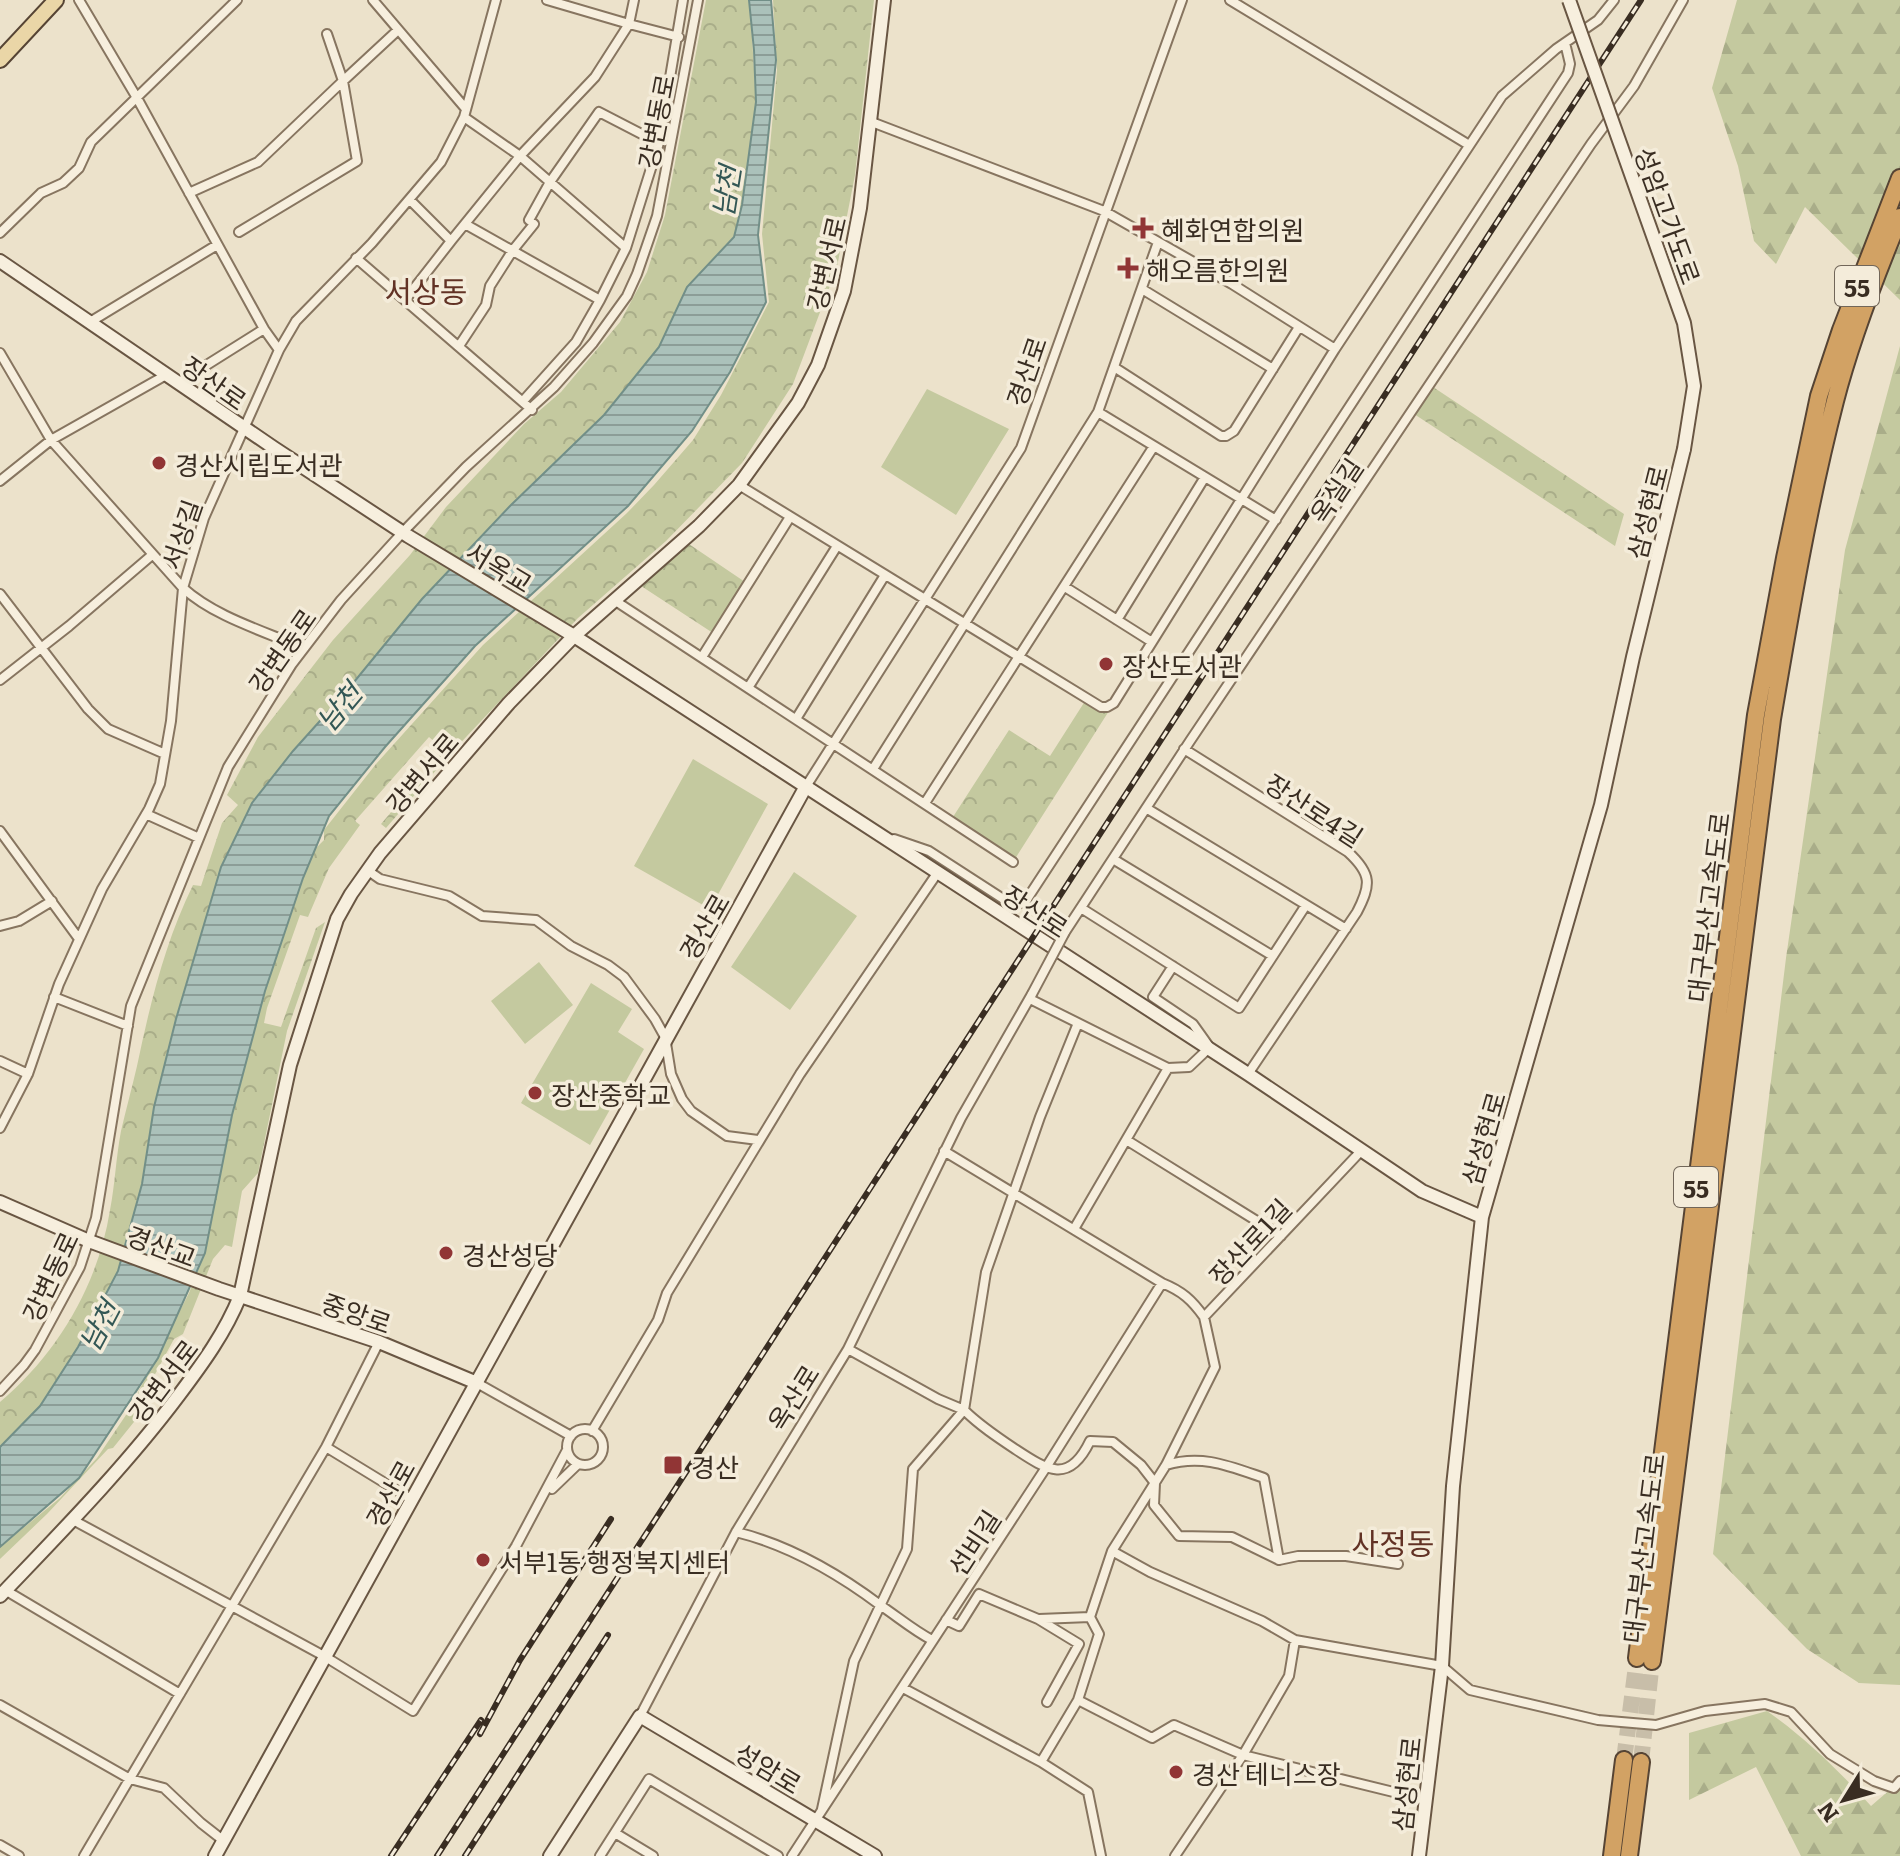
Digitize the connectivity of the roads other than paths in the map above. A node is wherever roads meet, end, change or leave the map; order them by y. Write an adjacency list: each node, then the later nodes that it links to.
1 (56, 0): 21 (main road)
2 (79, 0): 23 (street)
3 (237, 0): 23 (street)
4 (373, 0): 17 (street)
5 (496, 0): 24 (street, 서상길)
6 (547, 0): 16 (street)
7 (634, 0): 16 (street)
8 (683, 0): 19 (street)
9 (698, 0): 61 (street, 강변동로)
10 (884, 0): 25 (street, 강변서로)
11 (1182, 0): 33 (street, 경산로)
12 (1230, 0): 27 (street)
13 (1569, 0): 66 (street, 성암고가도로, bridge)
14 (1614, 0): 20 (street)
15 (1683, 0): 94 (street, 옥실길)
16 (629, 24): 19 (street); 28 (street)
17 (398, 30): 22 (street); 24 (street)
18 (327, 34): 22 (street)
19 (679, 37): 26 (street)
20 (1560, 46): 27 (street); 72 (street)
21 (0, 60)
22 (343, 81): 31 (street); 36 (street)
23 (137, 98): 31 (street); 37 (street)
24 (465, 113): 28 (street); 32 (street, 서상길)
25 (869, 121): 33 (street); 69 (street, 강변서로)
26 (659, 143): 30 (street); 41 (street)
27 (1469, 145): 52 (street)
28 (520, 156): 30 (street); 35 (street)
29 (1900, 178): 59 (highway, 대구부산고속도로 / 55)
30 (550, 182): 41 (street); 42 (street)
31 (189, 193): 40 (street)
32 (410, 200): 38 (street); 43 (street, 서상길)
33 (1104, 211): 39 (street); 80 (street, 경산로)
34 (1900, 217): 59 (highway, 대구부산고속도로 / 55)
35 (465, 224): 38 (street); 42 (street)
36 (239, 232)
37 (0, 233)
38 (451, 241): 46 (street)
39 (1158, 242): 45 (street); 49 (street)
40 (217, 245): 48 (street); 50 (street)
41 (626, 248): 47 (street)
42 (513, 250): 47 (street); 51 (street)
43 (356, 258): 46 (street); 53 (street, 서상길)
44 (0, 261): 48 (street, 장산로)
45 (1142, 289): 55 (street); 56 (street)
46 (405, 300): 51 (street)
47 (600, 300): 60 (street)
48 (90, 322): 57 (street, 장산로)
49 (1299, 327): 52 (street); 56 (street)
50 (264, 329): 53 (street); 58 (street)
51 (459, 346): 60 (street)
52 (1335, 349): 70 (street)
53 (279, 350): 63 (street, 서상길)
54 (0, 353): 64 (street)
55 (1114, 367): 56 (street); 62 (street)
56 (1273, 369)
57 (166, 375): 58 (street, 장산로); 64 (street)
58 (178, 383): 63 (street, 장산로)
59 (1827, 398): 170 (highway, 대구부산고속도로 / 55)
60 (523, 401): 61 (street)
61 (532, 410): 73 (street, 강변동로)
62 (1098, 412): 65 (street); 83 (street)
63 (245, 429): 73 (street, 장산로); 78 (street, 서상길)
64 (51, 440): 68 (street); 75 (street)
65 (1154, 446): 67 (street); 77 (street)
66 (1684, 449): 133 (street, 삼성현로)
67 (1205, 477): 70 (street); 82 (street)
68 (0, 481)
69 (739, 485): 71 (street); 81 (street, 강변서로)
70 (1241, 497): 72 (street); 85 (street)
71 (790, 517): 74 (street); 88 (street)
72 (1276, 520): 102 (street)
73 (406, 534): 84 (street, 서옥교); 87 (street, 강변동로)
74 (837, 546): 76 (street); 91 (street)
75 (152, 555): 78 (street); 86 (street)
76 (885, 575): 80 (street); 92 (street)
77 (1065, 587): 82 (street); 89 (street)
78 (183, 588): 87 (street); 95 (street, 서상길)
79 (0, 594): 86 (street)
80 (923, 599): 83 (street); 93 (street, 경산로)
81 (614, 600): 84 (street, 강변서로); 88 (street)
82 (1117, 620): 85 (street)
83 (965, 624): 89 (street); 96 (street)
84 (572, 635): 97 (street, 장산로); 106 (street, 강변서로)
85 (1152, 642): 89 (street)
86 (41, 648): 90 (street); 95 (street)
87 (303, 648): 103 (street, 강변동로)
88 (702, 657): 91 (street)
89 (1020, 658): 98 (street)
90 (0, 680)
91 (748, 688): 92 (street)
92 (796, 719): 93 (street)
93 (833, 743): 96 (street); 97 (street, 경산로)
94 (1184, 749): 99 (street, 옥실길); 112 (street, 장산로4길)
95 (165, 754): 100 (street, 서상길)
96 (873, 769): 98 (street)
97 (805, 788): 102 (street, 장산로); 120 (street, 경산로)
98 (925, 803): 105 (street)
99 (1146, 808): 104 (street, 옥실길); 109 (street)
100 (146, 814): 103 (street); 113 (street, 서상길)
101 (0, 831): 108 (street)
102 (876, 833): 107 (street, 장산로)
103 (199, 838): 119 (street, 강변동로)
104 (1113, 859): 110 (street, 옥실길); 114 (street)
105 (1013, 862)
106 (367, 870): 120 (street); 139 (street, 강변서로)
107 (938, 872): 121 (street, 장산로); 127 (street)
108 (52, 901): 111 (street); 113 (street)
109 (1306, 905): 112 (street); 114 (street)
110 (1081, 908): 115 (street); 116 (street, 옥실길, bridge)
111 (0, 926)
112 (1346, 929): 125 (street, 장산로4길)
113 (79, 939): 117 (street, 서상길)
114 (1273, 956): 115 (street)
115 (1173, 966): 121 (street)
116 (1031, 996): 118 (street); 129 (street, 옥산로)
117 (54, 997): 119 (street); 124 (street, 서상길)
118 (1078, 1023): 123 (street); 131 (street)
119 (128, 1026): 136 (street, 강변동로)
120 (665, 1037): 127 (street); 143 (street, 경산로)
121 (1210, 1051): 123 (street); 125 (street, 장산로)
122 (0, 1061): 124 (street)
123 (1168, 1068): 128 (street)
124 (28, 1074): 126 (street, 서상길)
125 (1248, 1074): 130 (street, 장산로)
126 (0, 1128)
127 (758, 1140): 146 (street)
128 (1128, 1141): 134 (street); 135 (street)
129 (944, 1151): 131 (street, 장산로1길); 142 (street, 옥산로)
130 (1361, 1151): 133 (street, 장산로); 135 (street, 장산로1길)
131 (1012, 1192): 134 (street, 장산로1길); 145 (street)
132 (0, 1202): 136 (street)
133 (1482, 1217): 171 (street, 삼성현로)
134 (1074, 1229): 137 (street, 장산로1길)
135 (1281, 1236): 140 (street, 장산로1길)
136 (89, 1241): 138 (street, 경산교); 144 (street, 강변동로)
137 (1162, 1283): 140 (street, 장산로1길); 152 (street, 선비길)
138 (219, 1289): 139 (street, 중앙로)
139 (240, 1296): 141 (street, 중앙로); 156 (street, 강변서로)
140 (1204, 1317): 151 (street)
141 (379, 1342): 143 (street, 중앙로); 148 (street)
142 (848, 1349): 145 (street); 157 (street, 옥산로)
143 (477, 1383): 147 (street); 154 (street, 경산로)
144 (0, 1391)
145 (964, 1410): 152 (street); 162 (street)
146 (592, 1431): 147 (street); 150 (street)
147 (571, 1436): 149 (street)
148 (326, 1447): 154 (street); 163 (street)
149 (567, 1450): 150 (street); 155 (street)
150 (578, 1464): 155 (street)
151 (1166, 1465): 153 (street); 159 (street)
152 (1045, 1469): 153 (street); 166 (street, 선비길)
153 (1155, 1483): 158 (street); 159 (street)
154 (411, 1499): 169 (street, 경산로)
155 (537, 1509): 169 (street)
156 (73, 1520): 161 (street, 강변서로); 163 (street)
157 (736, 1532): 162 (street); 177 (street, 옥산로)
158 (1112, 1551): 164 (street); 168 (street)
159 (1279, 1560): 160 (street)
160 (1398, 1564)
161 (3, 1593): 173 (street)
162 (882, 1606): 167 (street); 183 (street)
163 (232, 1607): 169 (street); 173 (street)
164 (1090, 1617): 165 (street); 174 (street)
165 (1038, 1619): 166 (street); 175 (street)
166 (946, 1620): 167 (street, 선비길)
167 (932, 1640): 172 (street, 선비길)
168 (1295, 1640): 171 (street); 178 (street)
169 (324, 1656): 185 (street, 경산로)
170 (1645, 1660)
171 (1442, 1666): 181 (street); 182 (street, 삼성현로)
172 (903, 1688): 179 (street); 183 (street, 선비길)
173 (180, 1694): 180 (street)
174 (1078, 1700): 178 (street); 179 (street)
175 (1047, 1702)
176 (0, 1705): 180 (street)
177 (640, 1716): 183 (street, 성암로); 190 (street, 옥산로)
178 (1243, 1755): 182 (street); 197 (street)
179 (1041, 1762): 196 (street)
180 (130, 1779): 185 (street); 188 (street)
181 (1900, 1781)
182 (1426, 1800): 198 (street, 삼성현로)
183 (818, 1818): 194 (street, 선비길); 195 (street, 성암로)
184 (615, 1833): 191 (street); 192 (street); 193 (street)
185 (224, 1841): 189 (street, 경산로)
186 (0, 1845): 187 (street)
187 (19, 1856)
188 (84, 1856)
189 (215, 1856)
190 (550, 1856)
191 (600, 1856)
192 (653, 1856)
193 (778, 1856)
194 (792, 1856)
195 (875, 1856)
196 (1101, 1856)
197 (1175, 1856)
198 (1419, 1856)
199 (1612, 1856): 200 (highway)
200 (1629, 1856)

